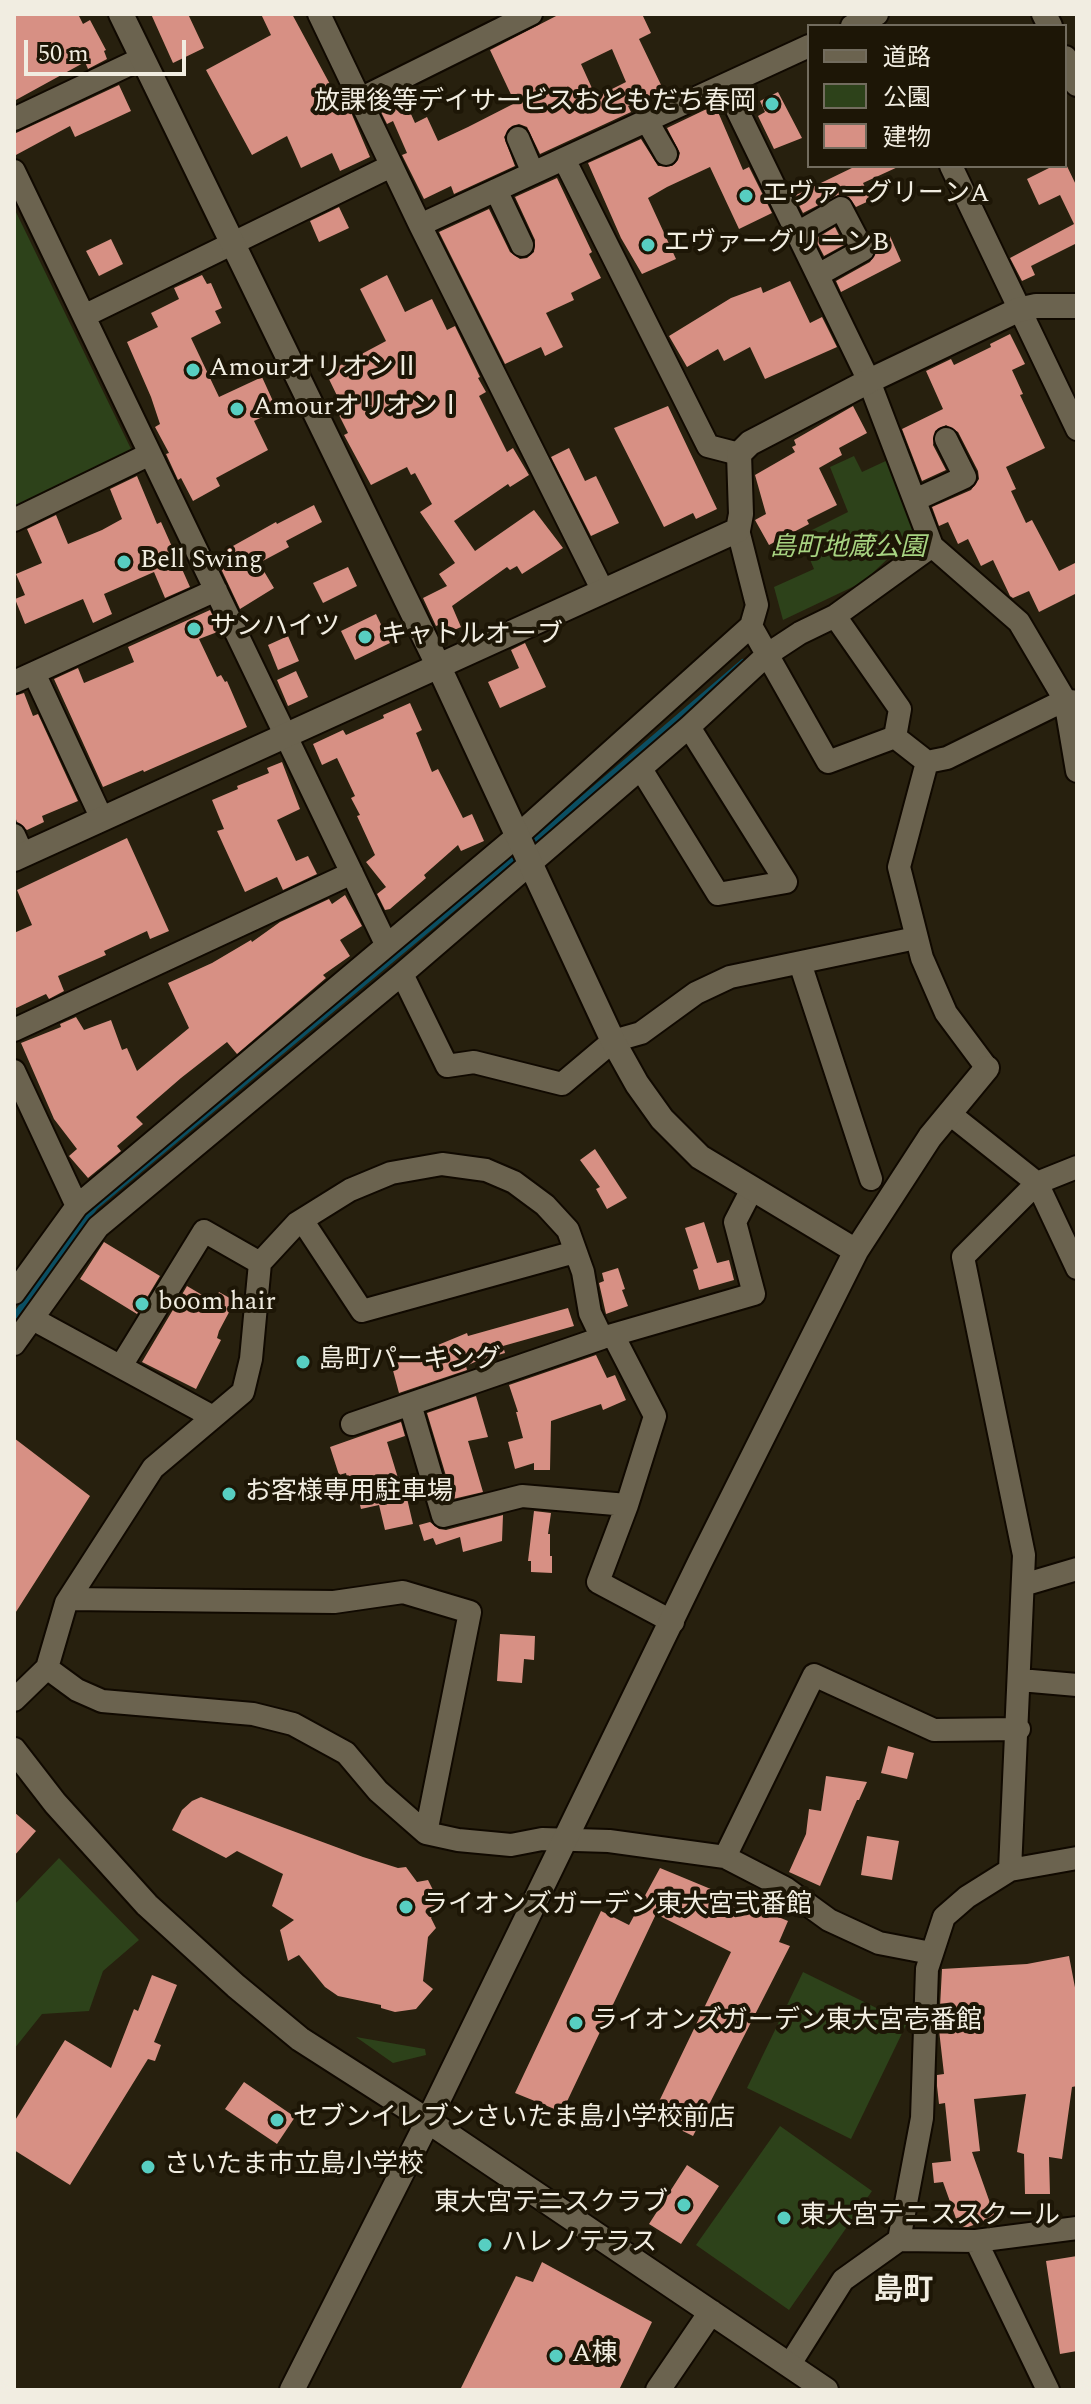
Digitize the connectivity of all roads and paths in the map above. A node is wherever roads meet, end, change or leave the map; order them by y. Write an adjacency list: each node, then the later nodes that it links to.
1 (121, 14): 8 (street)
2 (319, 14): 12 (street)
3 (531, 14): 5 (street)
4 (878, 14): 6 (street)
5 (504, 20): 12 (street)
6 (856, 24)
7 (807, 47): 11 (street)
8 (143, 58): 13 (street); 25 (street)
9 (1067, 62): 10 (street)
10 (1077, 84)
11 (725, 85): 14 (street); 24 (street)
12 (360, 99): 18 (street)
13 (14, 119)
14 (647, 121): 16 (street); 17 (street)
15 (518, 138): 21 (street)
16 (666, 154)
17 (564, 159): 21 (street); 35 (street)
18 (391, 166): 23 (street); 25 (street)
19 (952, 168): 29 (street)
20 (14, 171): 30 (street)
21 (533, 173): 22 (street)
22 (496, 190): 23 (street); 26 (street)
23 (420, 225): 41 (street)
24 (797, 233): 27 (street); 27 (street)
25 (232, 244): 30 (street); 45 (street)
26 (522, 245)
27 (818, 275): 31 (street)
28 (1077, 306): 29 (street)
29 (1018, 310): 31 (street); 32 (street)
30 (84, 316): 34 (street)
31 (869, 381): 35 (street); 36 (street)
32 (1077, 429)
33 (946, 439): 36 (street)
34 (150, 454): 37 (street); 40 (street)
35 (739, 454): 38 (street)
36 (915, 500): 39 (street)
37 (14, 520)
38 (738, 530): 41 (street); 43 (street)
39 (932, 546): 42 (street); 47 (street)
40 (216, 590): 46 (street); 49 (street)
41 (603, 591): 45 (street)
42 (835, 616): 44 (street); 50 (street)
43 (751, 626): 44 (street); 55 (street)
44 (768, 654): 48 (street); 50 (street)
45 (438, 665): 49 (street); 55 (street)
46 (24, 678): 54 (street)
47 (1071, 701): 51 (street); 53 (street)
48 (689, 727): 52 (street); 52 (street)
49 (285, 735): 54 (street); 58 (street)
50 (895, 737): 51 (street)
51 (927, 762): 59 (street)
52 (641, 769): 57 (street)
53 (1077, 771)
54 (102, 819): 56 (street)
55 (516, 837): 57 (street); 60 (street)
56 (17, 850)
57 (531, 864): 62 (street); 64 (street)
58 (352, 873): 60 (street); 63 (street)
59 (916, 938): 61 (street); 65 (street)
60 (386, 944): 72 (street)
61 (800, 963): 64 (street); 69 (street)
62 (402, 974): 64 (street); 79 (street)
63 (14, 1030)
64 (613, 1041): 71 (street)
65 (987, 1068): 67 (street)
66 (14, 1071): 72 (street)
67 (950, 1114): 70 (street); 74 (street)
68 (1077, 1167): 70 (street)
69 (871, 1179)
70 (1037, 1183): 77 (street); 88 (street)
71 (752, 1189): 74 (street); 80 (street)
72 (77, 1206): 78 (street)
73 (302, 1220): 75 (street); 75 (street); 76 (street)
74 (856, 1251): 90 (street)
75 (575, 1252): 80 (street)
76 (260, 1263): 82 (street); 84 (street)
77 (1077, 1268)
78 (14, 1293)
79 (33, 1319): 81 (street); 82 (street)
80 (607, 1336): 83 (street); 86 (street)
81 (14, 1344)
82 (121, 1366): 84 (street)
83 (410, 1404): 85 (street); 86 (street)
84 (211, 1416): 89 (street)
85 (352, 1424)
86 (627, 1505): 90 (street)
87 (1077, 1569): 88 (street)
88 (1023, 1585): 92 (street)
89 (69, 1599): 91 (street); 97 (street)
90 (673, 1622): 98 (street)
91 (47, 1668): 94 (street); 97 (street)
92 (1020, 1680): 93 (street); 95 (street)
93 (1077, 1685)
94 (14, 1700)
95 (1019, 1729): 99 (street); 101 (street)
96 (14, 1750): 103 (street)
97 (426, 1833): 98 (street)
98 (566, 1841): 99 (street); 103 (street)
99 (725, 1857): 102 (street)
100 (1077, 1858): 101 (street)
101 (1010, 1870): 102 (street)
102 (931, 1953): 105 (street)
103 (428, 2121): 107 (street); 109 (street)
104 (1077, 2228): 106 (street)
105 (899, 2240): 106 (street); 108 (street)
106 (976, 2241): 112 (street)
107 (711, 2312): 108 (street); 110 (street)
108 (790, 2364): 111 (street)
109 (292, 2390)
110 (658, 2390)
111 (826, 2390)
112 (1048, 2390)

